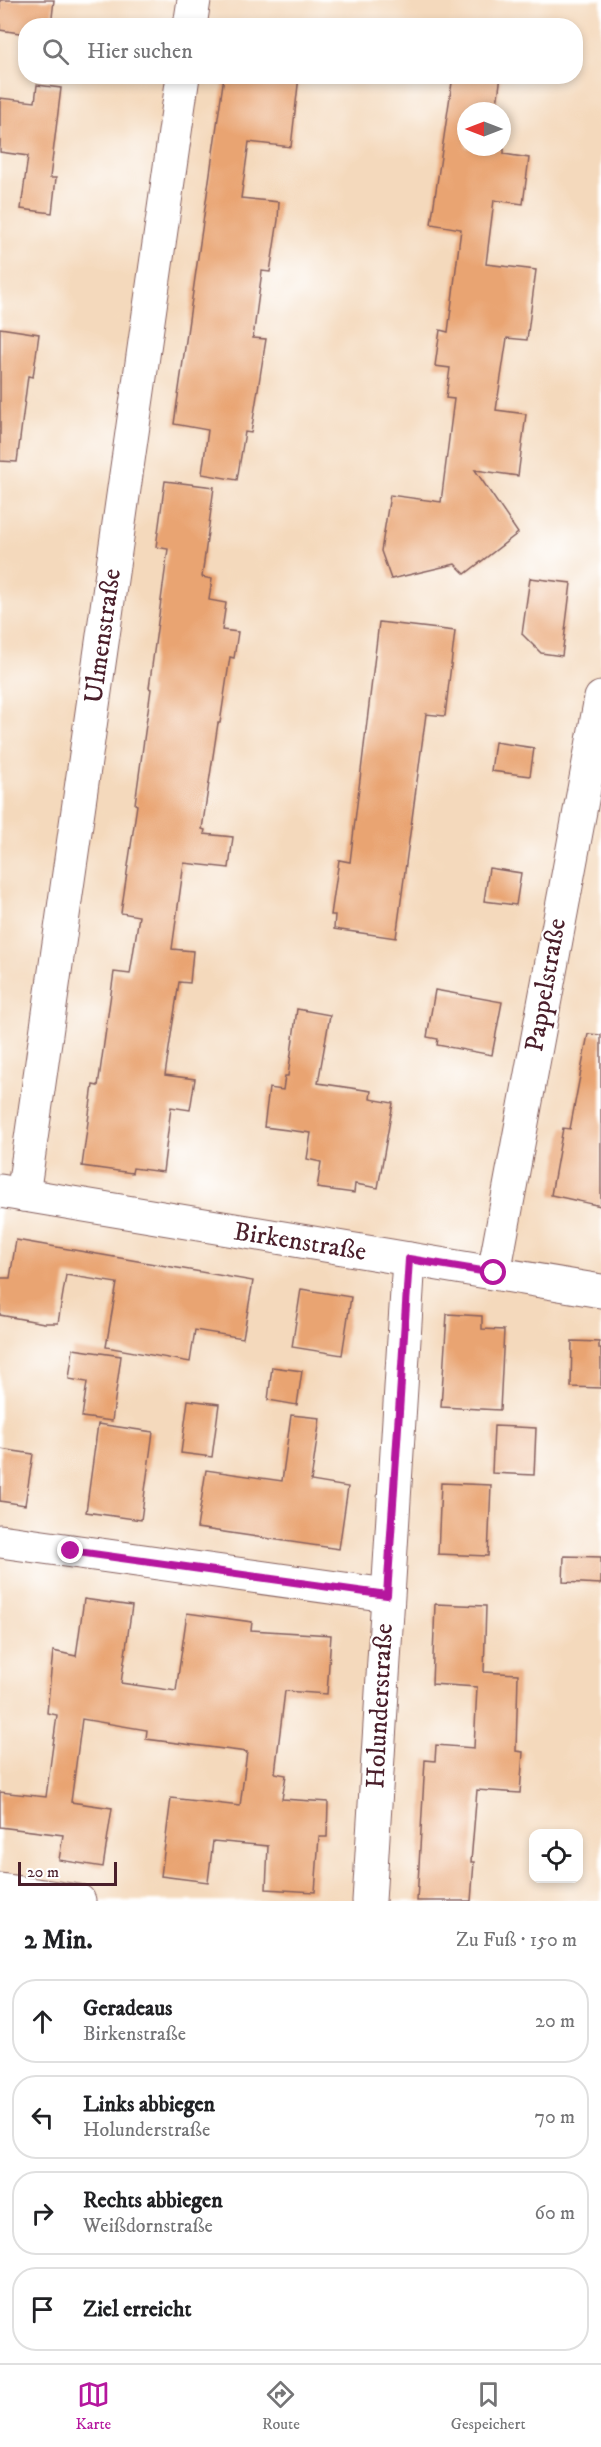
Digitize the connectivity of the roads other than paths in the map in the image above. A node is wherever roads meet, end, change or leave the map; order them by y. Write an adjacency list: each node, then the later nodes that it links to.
1 (194, 0): 2 (street)
2 (191, 18)
3 (182, 84): 5 (street, Ulmenstraße)
4 (601, 698): 7 (street, Pappelstraße)
5 (12, 1193): 6 (street, Birkenstraße)
6 (409, 1259): 7 (street, Birkenstraße); 10 (street, Holunderstraße)
7 (494, 1273): 8 (street, Birkenstraße)
8 (601, 1292)
9 (0, 1541): 10 (street)
10 (387, 1595): 13 (street, Holunderstraße)
11 (0, 1890): 12 (street)
12 (79, 1901)
13 (369, 1901)

